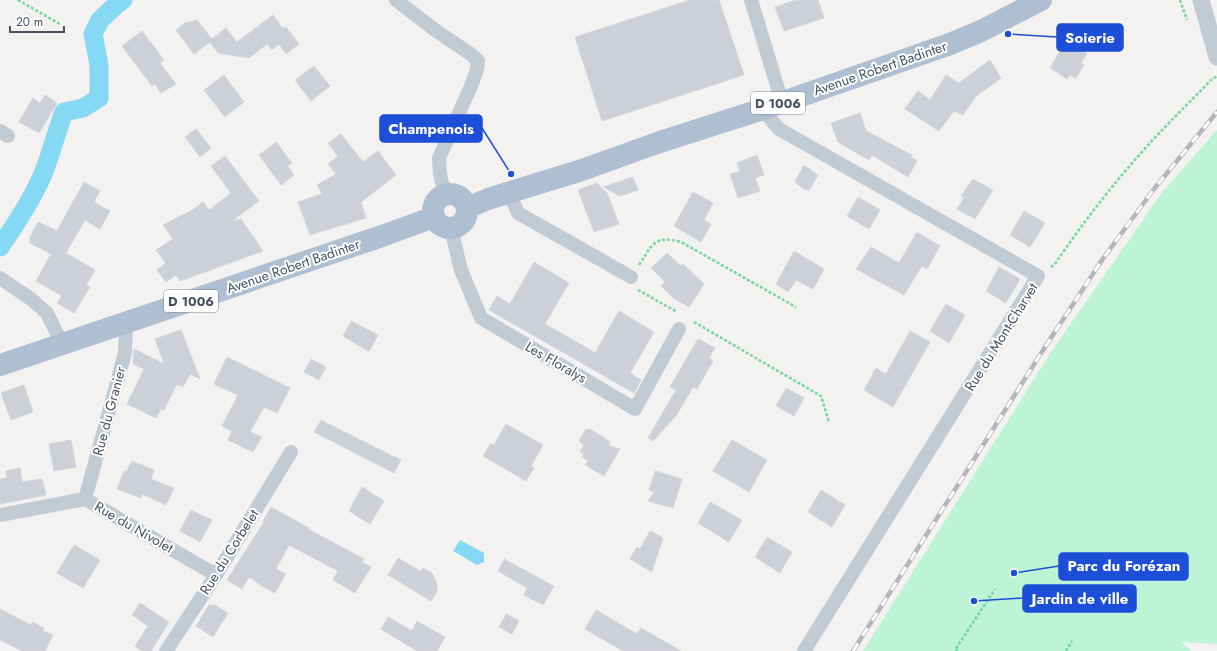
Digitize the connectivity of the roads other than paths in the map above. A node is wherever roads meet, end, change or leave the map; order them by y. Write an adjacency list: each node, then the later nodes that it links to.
1 (396, 0): 8 (street)
2 (751, 0): 6 (street, Rue du Mont-Charvet)
3 (1041, 0): 6 (main road, Avenue Robert Badinter / D 1006)
4 (1201, 0): 5 (street)
5 (1217, 57)
6 (774, 105): 7 (main road, Avenue Robert Badinter / D 1006); 22 (street, Rue du Mont-Charvet)
7 (509, 193): 9 (main road, D 1006); 12 (street)
8 (445, 195): 9 (main road); 10 (main road)
9 (467, 208): 10 (main road)
10 (442, 223): 13 (main road, Avenue Robert Badinter / D 1006); 14 (street, Les Floralys)
11 (0, 278): 15 (street)
12 (632, 282)
13 (126, 322): 15 (main road, Avenue Robert Badinter / D 1006); 18 (street, Rue du Granier)
14 (680, 329)
15 (62, 344): 16 (main road, Avenue Robert Badinter / D 1006)
16 (0, 365)
17 (291, 452): 20 (street, Rue du Corbelet)
18 (85, 499): 19 (street, Rue du Nivolet); 20 (street, Rue du Nivolet)
19 (0, 515)
20 (216, 574): 21 (street, Rue du Corbelet)
21 (166, 651)
22 (804, 651)

